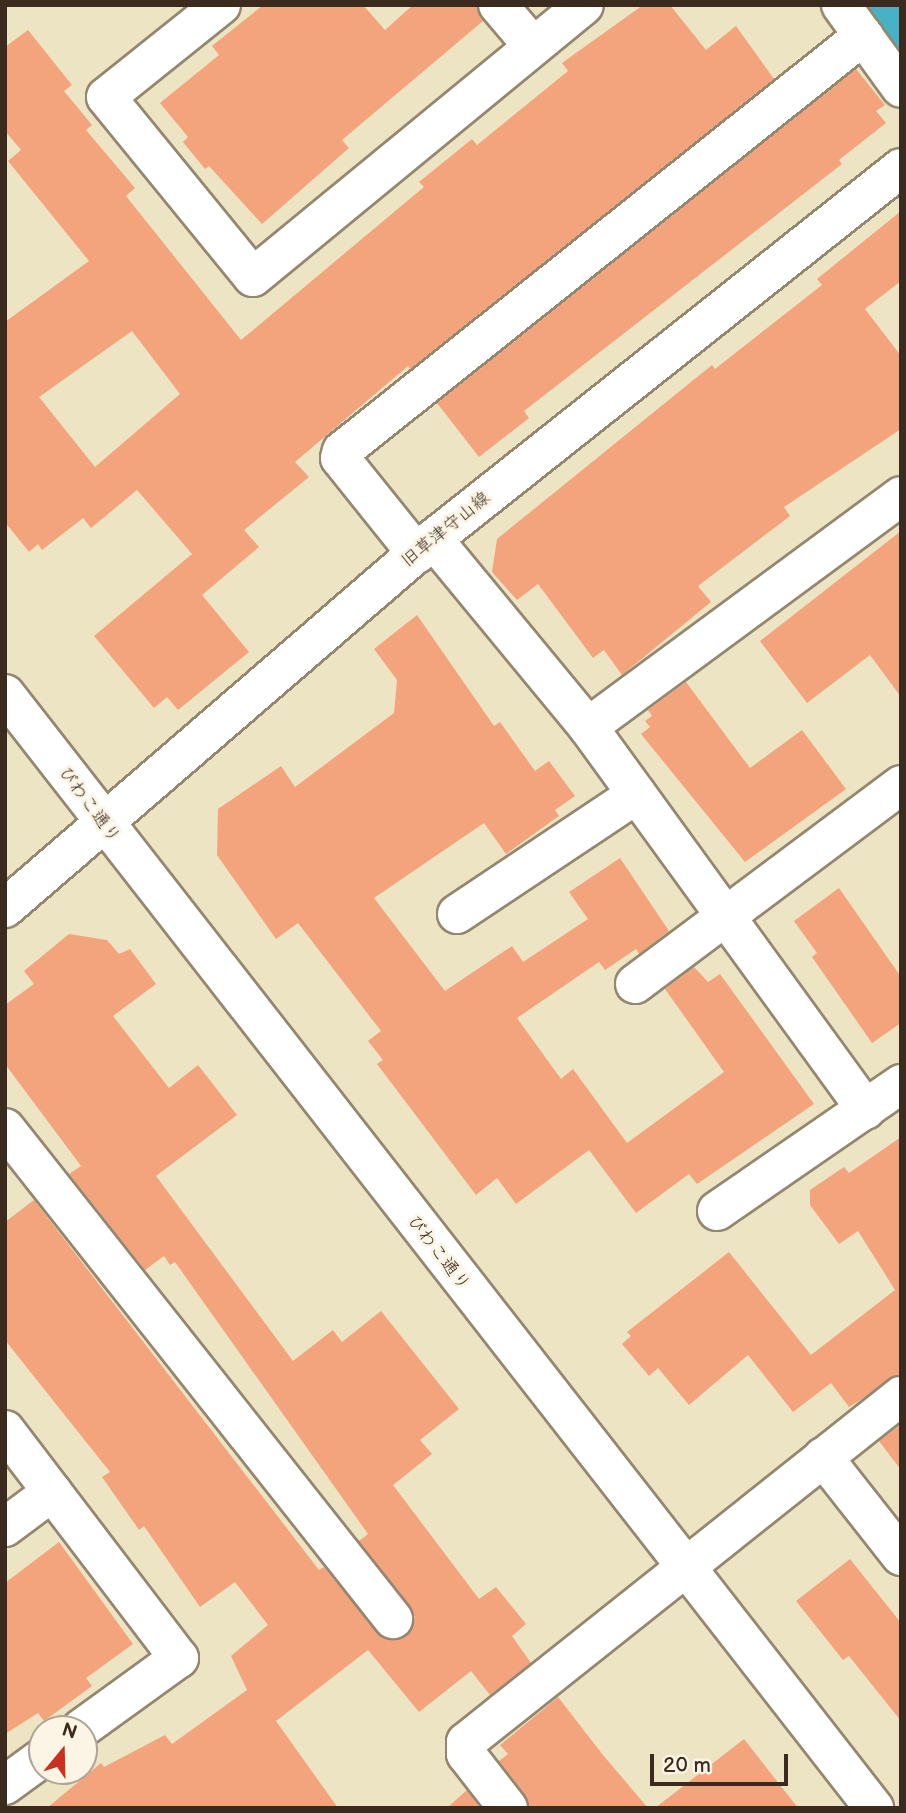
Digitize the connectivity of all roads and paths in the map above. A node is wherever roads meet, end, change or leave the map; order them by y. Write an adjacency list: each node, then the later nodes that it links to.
1 (221, 5): 6 (street)
2 (498, 5): 6 (street)
3 (584, 5): 6 (street)
4 (841, 5): 5 (street)
5 (864, 36): 7 (street); 10 (street)
6 (533, 46)
7 (901, 88)
8 (901, 168): 10 (street, 旧草津守山線)
9 (901, 496): 12 (street)
10 (425, 547): 12 (street); 15 (street, 旧草津守山線)
11 (5, 694): 15 (street, びわこ通り)
12 (588, 727): 14 (street)
13 (901, 785): 18 (street)
14 (637, 794): 17 (street); 18 (street)
15 (104, 825): 16 (street, 旧草津守山線); 30 (street, びわこ通り)
16 (5, 908)
17 (457, 914)
18 (723, 914): 19 (street); 21 (street)
19 (635, 984)
20 (901, 1084): 21 (street)
21 (866, 1110): 23 (street)
22 (5, 1128): 31 (street)
23 (718, 1210)
24 (901, 1396): 26 (street)
25 (5, 1430): 27 (street)
26 (823, 1457): 29 (street); 30 (street)
27 (52, 1492): 28 (street); 32 (street)
28 (5, 1527)
29 (901, 1556)
30 (682, 1567): 35 (street); 36 (street, びわこ通り)
31 (393, 1619)
32 (98, 1717)
33 (28, 1768): 34 (street)
34 (5, 1785)
35 (508, 1808)
36 (874, 1808)

